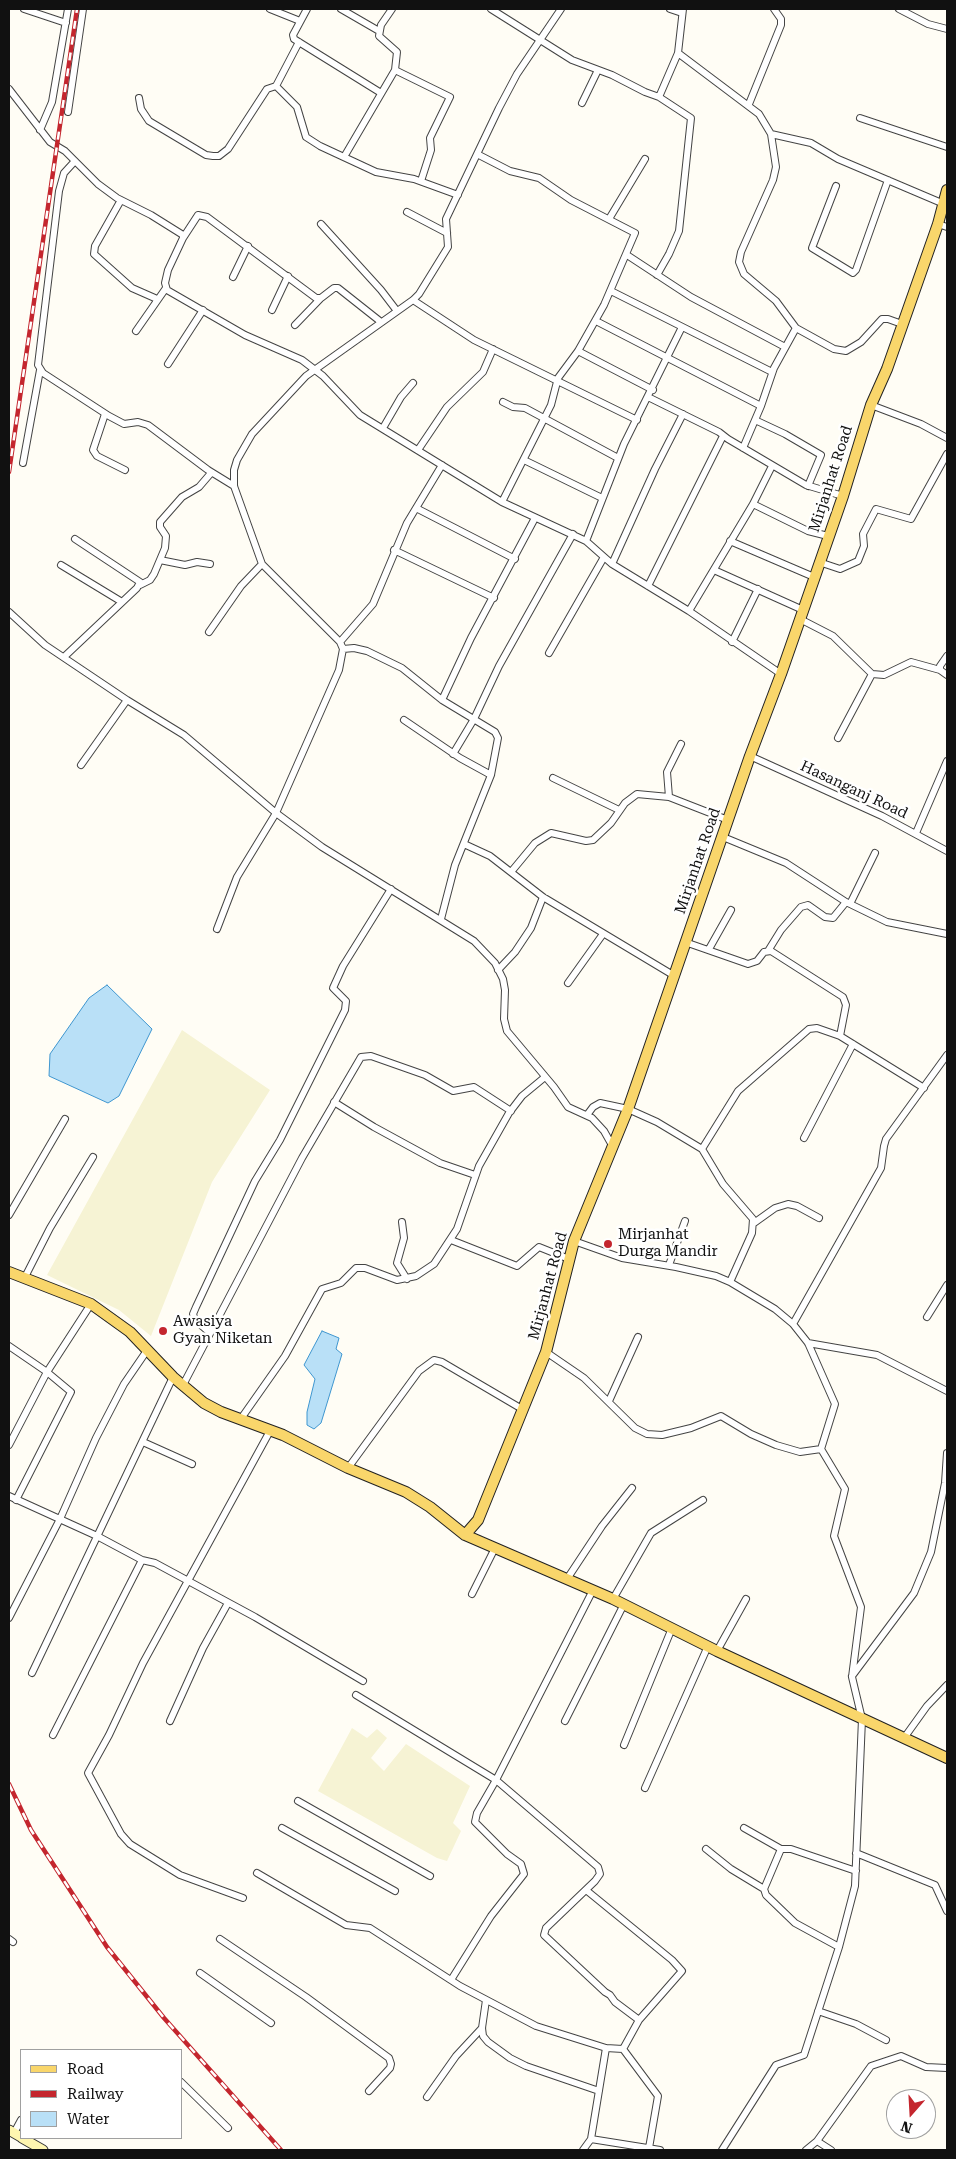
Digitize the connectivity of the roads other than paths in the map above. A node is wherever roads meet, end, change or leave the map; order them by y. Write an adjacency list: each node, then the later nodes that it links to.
1 (24, 9): 15 (street)
2 (68, 9): 15 (street)
3 (83, 9): 30 (street)
4 (270, 9): 14 (street)
5 (307, 9): 14 (street)
6 (341, 9): 17 (street)
7 (392, 9): 17 (street)
8 (491, 9): 18 (street)
9 (561, 9): 18 (street)
10 (670, 9): 13 (street)
11 (774, 9): 29 (street)
12 (899, 9): 16 (street)
13 (683, 11): 20 (street)
14 (300, 21): 19 (street)
15 (66, 23): 32 (street)
16 (947, 29)
17 (379, 31): 21 (street)
18 (540, 39): 22 (street); 35 (street)
19 (299, 42): 23 (street); 25 (street)
20 (678, 53): 26 (street); 29 (street)
21 (395, 70): 25 (street); 40 (street)
22 (598, 70): 26 (street); 28 (street)
23 (276, 86): 27 (street); 36 (street)
24 (9, 89): 32 (street)
25 (381, 92): 36 (street)
26 (659, 97): 54 (street)
27 (139, 98)
28 (582, 103)
29 (749, 104): 33 (street)
30 (68, 112)
31 (860, 118): 34 (street)
32 (40, 130): 38 (street)
33 (771, 134): 39 (street); 70 (street)
34 (947, 147)
35 (477, 154): 43 (street); 47 (street)
36 (344, 157): 40 (street)
37 (645, 160): 47 (street)
38 (75, 161): 44 (street); 77 (street)
39 (888, 180): 41 (street); 45 (street)
40 (421, 181): 43 (street)
41 (836, 186)
42 (947, 190): 45 (main road, Mirjanhat Road)
43 (458, 195): 50 (street)
44 (121, 200): 51 (street); 60 (street)
45 (944, 204): 49 (main road, Mirjanhat Road)
46 (406, 212): 50 (street)
47 (608, 219): 53 (street)
48 (321, 224): 64 (street)
49 (943, 225): 67 (main road, Mirjanhat Road)
50 (447, 233): 61 (street)
51 (183, 238): 52 (street); 57 (street)
52 (248, 246): 55 (street); 56 (street)
53 (627, 255): 54 (street); 58 (street)
54 (656, 275): 72 (street)
55 (232, 276)
56 (288, 276): 59 (street); 63 (street)
57 (166, 288): 60 (street); 62 (street)
58 (611, 291): 65 (street); 69 (street)
59 (321, 298): 66 (street); 68 (street)
60 (157, 299): 71 (street)
61 (414, 300): 64 (street); 73 (street)
62 (203, 310): 76 (street); 78 (street)
63 (272, 310)
64 (397, 311): 66 (street)
65 (596, 321): 74 (street); 75 (street)
66 (381, 322): 78 (street)
67 (902, 324): 70 (street); 85 (main road, Mirjanhat Road)
68 (295, 325)
69 (682, 327): 75 (street); 79 (street)
70 (796, 328): 72 (street)
71 (136, 331)
72 (785, 347): 79 (street)
73 (493, 349): 80 (street); 96 (street)
74 (578, 351): 80 (street); 82 (street)
75 (666, 358): 82 (street); 86 (street)
76 (168, 364)
77 (40, 370): 87 (street); 100 (street)
78 (316, 370): 92 (street); 105 (street)
79 (772, 372): 86 (street)
80 (557, 382): 89 (street); 90 (street)
81 (413, 383): 92 (street)
82 (652, 390): 83 (street)
83 (648, 397): 88 (street); 90 (street)
84 (503, 402): 89 (street)
85 (871, 405): 94 (street); 107 (main road, Mirjanhat Road)
86 (761, 406): 91 (street)
87 (105, 414): 103 (street); 104 (street)
88 (683, 414): 93 (street); 125 (street)
89 (544, 418): 98 (street); 99 (street)
90 (637, 420): 98 (street)
91 (755, 420): 95 (street); 106 (street)
92 (383, 428): 96 (street)
93 (723, 436): 95 (street); 130 (street)
94 (947, 438)
95 (743, 448): 102 (street)
96 (418, 450): 101 (street)
97 (947, 454): 122 (street)
98 (618, 458): 108 (street)
99 (524, 460): 108 (street); 109 (street)
100 (23, 463)
101 (442, 465): 109 (street); 111 (street)
102 (772, 466): 106 (street); 110 (street)
103 (125, 470)
104 (211, 472): 105 (street); 121 (street)
105 (234, 486): 124 (street)
106 (808, 486): 107 (street)
107 (843, 496): 114 (main road, Mirjanhat Road)
108 (602, 498): 117 (street)
109 (502, 502): 112 (street)
110 (753, 504): 114 (street); 116 (street)
111 (416, 508): 118 (street); 120 (street)
112 (535, 518): 113 (street); 120 (street)
113 (573, 534): 117 (street); 149 (street)
114 (828, 536): 122 (main road, Mirjanhat Road)
115 (75, 539): 129 (street)
116 (730, 541): 127 (street); 128 (street)
117 (586, 542): 119 (street)
118 (394, 550): 132 (street); 139 (street)
119 (604, 557): 125 (street); 140 (street)
120 (515, 559): 132 (street)
121 (160, 560): 123 (street); 129 (street)
122 (819, 562): 128 (main road, Mirjanhat Road)
123 (210, 564)
124 (262, 564): 137 (street); 139 (street)
125 (612, 564): 130 (street)
126 (61, 565): 133 (street)
127 (714, 570): 131 (street); 134 (street)
128 (814, 577): 136 (main road, Mirjanhat Road)
129 (140, 585): 133 (street)
130 (648, 586): 134 (street)
131 (758, 589): 136 (street); 138 (street)
132 (494, 598): 148 (street)
133 (122, 602): 142 (street)
134 (689, 611): 138 (street)
135 (9, 612): 142 (street)
136 (801, 614): 144 (main road, Mirjanhat Road); 145 (street)
137 (209, 632)
138 (732, 642): 144 (street)
139 (342, 646): 148 (street); 161 (street)
140 (549, 653)
141 (947, 656): 143 (street)
142 (64, 657): 147 (street)
143 (940, 670): 145 (street); 146 (street)
144 (781, 674): 154 (main road, Mirjanhat Road)
145 (872, 674): 151 (street)
146 (947, 676)
147 (127, 700): 156 (street); 161 (street)
148 (442, 700): 149 (street)
149 (474, 719): 153 (street); 157 (street)
150 (404, 720): 153 (street)
151 (838, 738)
152 (681, 744): 159 (street)
153 (453, 754): 157 (street)
154 (750, 756): 162 (main road, Mirjanhat Road); 163 (street, Hasanganj Road)
155 (947, 761): 163 (street)
156 (81, 765)
157 (491, 775): 165 (street)
158 (553, 778): 160 (street)
159 (669, 797): 160 (street); 162 (street)
160 (619, 810): 168 (street)
161 (276, 813): 169 (street); 174 (street)
162 (728, 820): 164 (main road, Mirjanhat Road)
163 (916, 833): 166 (street, Hasanganj Road)
164 (723, 837): 171 (street); 177 (main road, Mirjanhat Road)
165 (464, 844): 168 (street); 173 (street)
166 (947, 851)
167 (875, 853): 171 (street)
168 (510, 872): 170 (street)
169 (392, 890): 173 (street); 215 (street)
170 (543, 897): 175 (street); 180 (street)
171 (848, 903): 176 (street); 179 (street)
172 (731, 910): 178 (street)
173 (441, 919): 180 (street)
174 (217, 929)
175 (603, 934): 181 (street); 182 (street)
176 (947, 934)
177 (685, 942): 178 (street); 181 (main road, Mirjanhat Road)
178 (709, 949): 179 (street)
179 (768, 951): 183 (street)
180 (498, 970): 186 (street)
181 (673, 975): 189 (main road, Mirjanhat Road)
182 (568, 983)
183 (840, 1036): 184 (street); 195 (street)
184 (853, 1044): 187 (street); 193 (street)
185 (947, 1055): 187 (street)
186 (546, 1077): 190 (street); 191 (street)
187 (924, 1088): 214 (street)
188 (334, 1102): 190 (street); 197 (street); 215 (street)
189 (628, 1110): 191 (street); 194 (main road, Mirjanhat Road); 195 (street)
190 (511, 1111): 197 (street)
191 (587, 1115): 194 (street)
192 (66, 1119): 198 (street)
193 (804, 1138)
194 (614, 1148): 204 (main road, Mirjanhat Road)
195 (702, 1150): 202 (street)
196 (93, 1157): 208 (street)
197 (475, 1176): 203 (street)
198 (9, 1215)
199 (818, 1218): 202 (street)
200 (685, 1220): 206 (street)
201 (402, 1222): 209 (street)
202 (754, 1223): 210 (street)
203 (451, 1240): 205 (street); 209 (street)
204 (574, 1241): 205 (main road, Mirjanhat Road); 206 (street)
205 (569, 1259): 220 (main road, Mirjanhat Road)
206 (669, 1265): 210 (street)
207 (9, 1272): 208 (main road)
208 (25, 1277): 212 (main road)
209 (407, 1279): 227 (street)
210 (730, 1282): 214 (street)
211 (947, 1285): 213 (street)
212 (91, 1304): 219 (main road); 221 (street)
213 (927, 1317)
214 (793, 1324): 217 (street)
215 (209, 1332): 223 (street)
216 (638, 1337): 225 (street)
217 (808, 1343): 224 (street); 231 (street)
218 (9, 1346): 221 (street)
219 (148, 1349): 222 (main road); 239 (street)
220 (546, 1352): 225 (street); 226 (main road, Mirjanhat Road)
221 (47, 1372): 230 (street); 237 (street)
222 (173, 1377): 223 (main road); 229 (street)
223 (183, 1385): 227 (main road)
224 (947, 1391)
225 (609, 1401): 231 (street)
226 (522, 1409): 234 (street); 240 (main road, Mirjanhat Road)
227 (240, 1420): 228 (main road)
228 (270, 1431): 234 (main road); 245 (street)
229 (143, 1442): 233 (street); 241 (street)
230 (9, 1445)
231 (821, 1449): 256 (street)
232 (947, 1453): 256 (street)
233 (192, 1464)
234 (348, 1468): 240 (main road)
235 (632, 1488): 244 (street)
236 (9, 1496): 237 (street)
237 (16, 1500): 239 (street)
238 (703, 1500): 248 (street)
239 (60, 1519): 241 (street); 252 (street)
240 (465, 1535): 242 (main road)
241 (97, 1536): 243 (street); 255 (street)
242 (495, 1548): 244 (main road); 247 (street)
243 (142, 1560): 245 (street); 263 (street)
244 (567, 1579): 246 (main road)
245 (187, 1580): 250 (street); 281 (street)
246 (593, 1590): 248 (main road); 267 (street)
247 (472, 1594)
248 (613, 1599): 251 (main road)
249 (746, 1599): 254 (street)
250 (228, 1603): 257 (street); 261 (street)
251 (624, 1604): 253 (main road); 262 (street)
252 (9, 1618)
253 (672, 1628): 254 (main road); 265 (street)
254 (712, 1649): 260 (main road); 268 (street)
255 (32, 1673)
256 (852, 1677): 260 (street)
257 (363, 1681)
258 (947, 1685): 264 (street)
259 (356, 1695): 267 (street)
260 (862, 1719): 264 (main road); 274 (street)
261 (170, 1721)
262 (565, 1721)
263 (53, 1735)
264 (904, 1738): 266 (main road)
265 (624, 1745)
266 (947, 1758)
267 (496, 1780): 279 (street); 286 (street)
268 (645, 1788)
269 (298, 1801): 277 (street)
270 (282, 1828): 280 (street)
271 (744, 1828): 272 (street)
272 (781, 1848): 275 (street); 278 (street)
273 (706, 1849): 278 (street)
274 (856, 1853): 275 (street); 282 (street)
275 (856, 1871): 284 (street)
276 (257, 1873): 286 (street)
277 (430, 1876)
278 (764, 1889): 284 (street)
279 (586, 1890): 289 (street); 289 (street)
280 (395, 1891)
281 (243, 1898)
282 (947, 1911)
283 (220, 1939): 297 (street)
284 (839, 1947): 288 (street)
285 (200, 1973): 290 (street)
286 (451, 1980): 287 (street)
287 (486, 2000): 291 (street); 293 (street)
288 (818, 2011): 292 (street); 308 (street)
289 (639, 2020): 294 (street)
290 (271, 2023)
291 (482, 2028): 298 (street); 299 (street)
292 (886, 2040)
293 (606, 2048): 294 (street); 298 (street)
294 (623, 2049): 304 (street)
295 (947, 2068): 303 (street)
296 (182, 2083): 300 (street)
297 (370, 2091)
298 (599, 2092): 302 (street)
299 (427, 2097)
300 (228, 2128)
301 (24, 2139): 305 (street)
302 (592, 2139): 304 (street); 306 (street)
303 (817, 2141): 309 (street); 310 (street)
304 (649, 2148): 307 (street)
305 (43, 2150)
306 (582, 2150)
307 (660, 2150)
308 (722, 2150)
309 (806, 2150)
310 (831, 2150)

